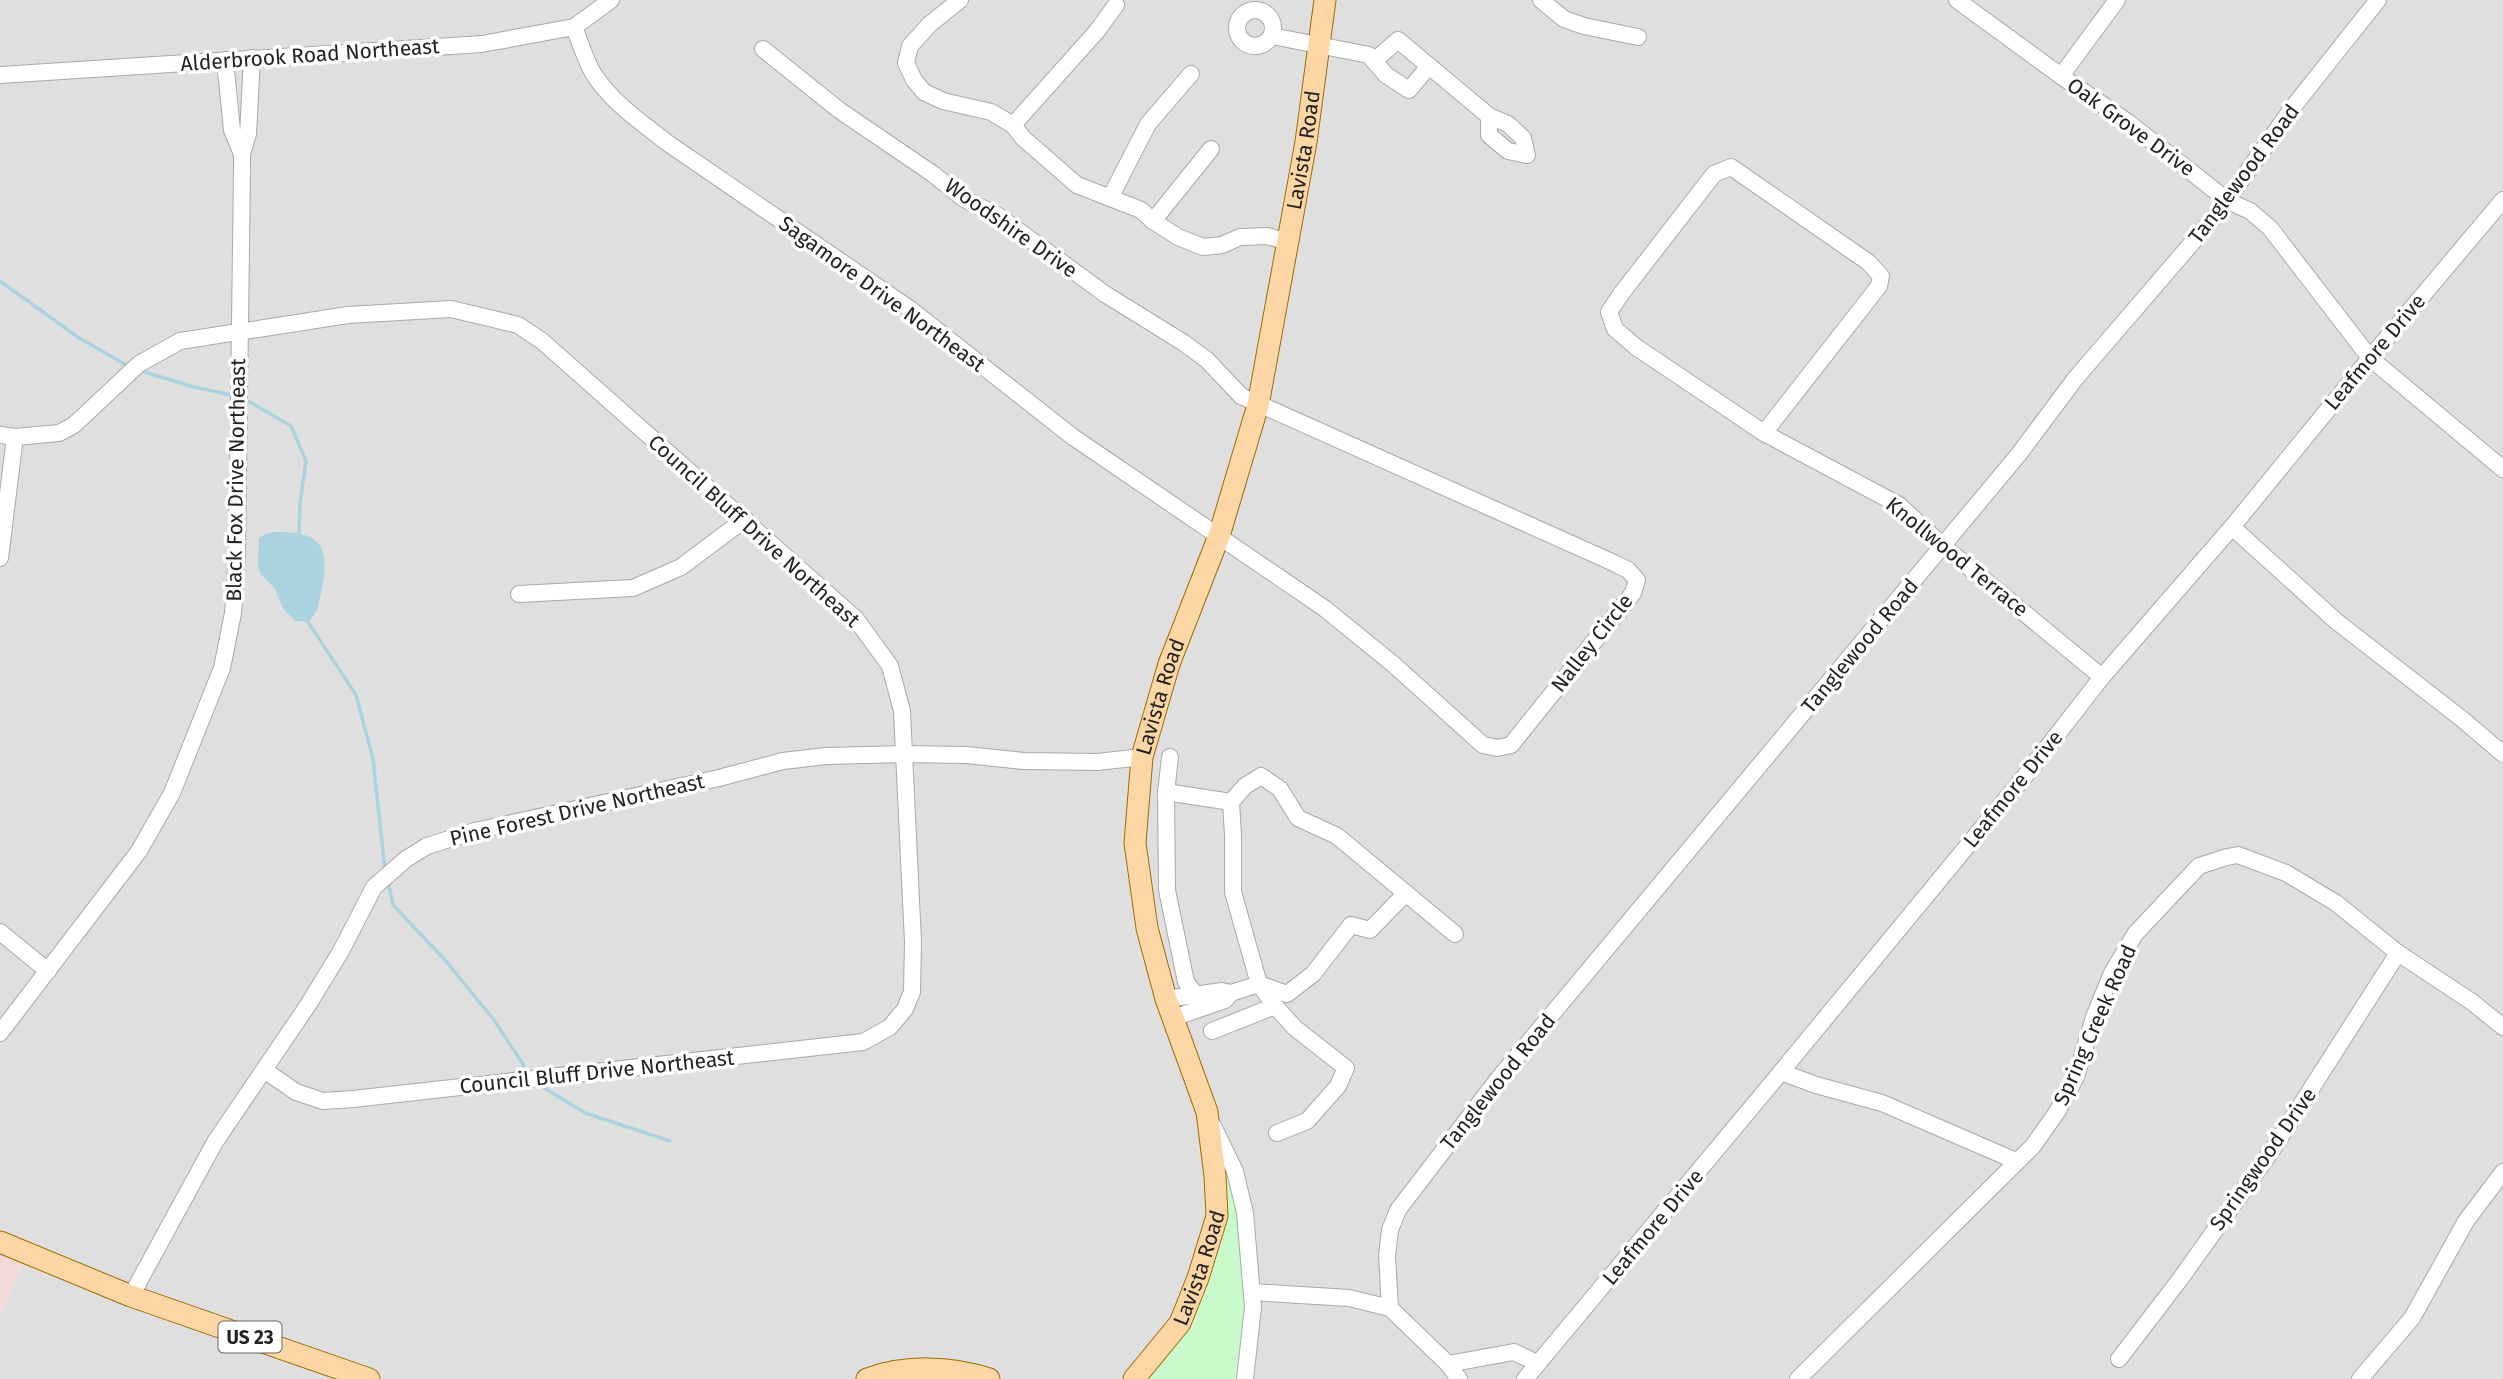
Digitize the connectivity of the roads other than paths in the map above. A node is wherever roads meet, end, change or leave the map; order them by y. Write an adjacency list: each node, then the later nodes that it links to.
1 (611, 0): 9 (street, Alderbrook Road Northeast)
2 (960, 0): 22 (street)
3 (1325, 0): 12 (main road, Lavista Road)
4 (1541, 0): 11 (street)
5 (1957, 0): 20 (street, Oak Grove Drive)
6 (2117, 0): 20 (street)
7 (2378, 0): 27 (street, Tanglewood Road)
8 (1116, 5): 22 (street)
9 (573, 27): 14 (street, Alderbrook Road Northeast); 38 (street, Sagamore Drive Northeast)
10 (1272, 36): 10 (street); 12 (street)
11 (1639, 37)
12 (1319, 44): 16 (street); 29 (main road, Lavista Road)
13 (763, 49): 32 (street, Woodshire Drive)
14 (252, 58): 15 (street, Alderbrook Road Northeast); 24 (street, Black Fox Drive Northeast)
15 (225, 60): 19 (street, Alderbrook Road Northeast); 24 (street, Black Fox Drive Northeast)
16 (1374, 61): 17 (street); 17 (street)
17 (1429, 66): 21 (street)
18 (1191, 74): 25 (street)
19 (0, 75)
20 (2060, 76): 27 (street, Oak Grove Drive)
21 (1489, 116)
22 (1013, 125): 25 (street)
23 (1211, 149): 28 (street)
24 (242, 154): 30 (street, Black Fox Drive Northeast)
25 (1110, 198): 28 (street)
26 (2503, 200): 31 (street, Leafmore Drive)
27 (2228, 201): 31 (street, Oak Grove Drive); 39 (street, Tanglewood Road)
28 (1153, 221): 29 (street)
29 (1289, 242): 32 (main road, Lavista Road)
30 (239, 331): 34 (street, Council Bluff Drive Northeast); 36 (street, Council Bluff Drive Northeast); 53 (street, Black Fox Drive Northeast)
31 (2370, 358): 35 (street, Oak Grove Drive); 37 (street, Leafmore Drive)
32 (1258, 405): 38 (main road, Lavista Road); 38 (street, Nalley Circle)
33 (1764, 433): 33 (street, Knollwood Terrace); 39 (street, Knollwood Terrace)
34 (8, 436): 40 (street)
35 (2503, 469)
36 (745, 519): 41 (street); 43 (street, Council Bluff Drive Northeast)
37 (2232, 527): 42 (street, Leafmore Drive); 44 (street)
38 (1219, 536): 45 (main road, Lavista Road)
39 (1943, 546): 42 (street, Knollwood Terrace); 70 (street, Tanglewood Road)
40 (0, 558)
41 (519, 594)
42 (2102, 677): 62 (street, Leafmore Drive)
43 (905, 754): 45 (street, Pine Forest Drive Northeast); 61 (street, Pine Forest Drive Northeast); 61 (street, Council Bluff Drive Northeast)
44 (2503, 754)
45 (1142, 757): 57 (main road, Lavista Road)
46 (1170, 757): 47 (street)
47 (1166, 792): 48 (street); 55 (street)
48 (1231, 802): 49 (street); 54 (street)
49 (1406, 893): 51 (street); 54 (street)
50 (0, 932): 53 (street)
51 (1455, 934)
52 (2398, 953): 58 (street, Spring Creek Road); 65 (street, Spring Creek Road); 71 (street, Springwood Drive)
53 (48, 971): 60 (street, Black Fox Drive Northeast)
54 (1259, 984): 55 (street); 56 (street)
55 (1197, 1001): 57 (street)
56 (1275, 1006): 59 (street); 64 (street)
57 (1170, 1008): 63 (main road, Lavista Road)
58 (2503, 1027)
59 (1212, 1031)
60 (0, 1033)
61 (264, 1070): 69 (street, Pine Forest Drive Northeast)
62 (1782, 1072): 65 (street); 72 (street, Leafmore Drive)
63 (1207, 1112): 68 (street); 77 (main road, Lavista Road)
64 (1277, 1133)
65 (2016, 1161): 81 (street, Spring Creek Road)
66 (2503, 1172): 82 (street)
67 (0, 1242): 69 (main road, US 23)
68 (1252, 1292): 70 (street); 78 (street)
69 (131, 1296): 74 (main road, US 23)
70 (1390, 1308): 73 (street)
71 (2119, 1359)
72 (1537, 1363): 73 (street); 80 (street, Leafmore Drive)
73 (1448, 1364): 79 (street)
74 (369, 1379)
75 (867, 1379): 76 (main road)
76 (989, 1379)
77 (1134, 1379)
78 (1245, 1379)
79 (1460, 1379)
80 (1525, 1379)
81 (1798, 1379)
82 (2360, 1379)

